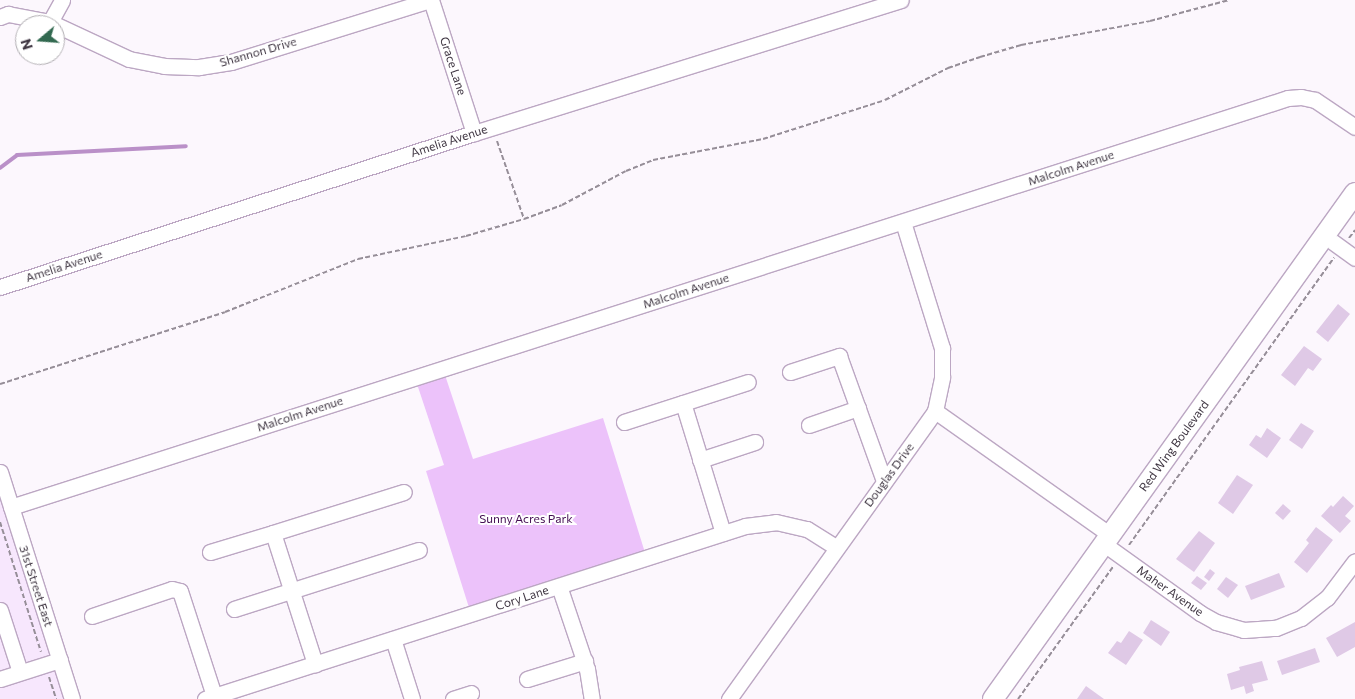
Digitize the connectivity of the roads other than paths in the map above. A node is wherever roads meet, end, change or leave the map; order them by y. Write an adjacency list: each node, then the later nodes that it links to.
1 (62, 0): 5 (street)
2 (431, 0): 7 (street, Shannon Drive); 9 (street, Grace Lane)
3 (901, 0): 9 (street, Amelia Avenue)
4 (15, 15): 6 (street, Shannon Drive)
5 (54, 15)
6 (0, 17)
7 (65, 29)
8 (1355, 127): 12 (street, Malcolm Avenue)
9 (474, 133): 15 (street, Amelia Avenue)
10 (1355, 193): 32 (main road, Red Wing Boulevard)
11 (1355, 211): 13 (main road, Red Wing Boulevard)
12 (904, 222): 20 (street, Douglas Drive); 28 (street, Malcolm Avenue)
13 (1337, 245): 14 (street); 32 (main road, Red Wing Boulevard)
14 (1355, 258)
15 (0, 287)
16 (790, 372): 19 (street)
17 (748, 382): 18 (street)
18 (682, 403): 21 (street); 24 (street)
19 (858, 408): 22 (street); 26 (street)
20 (935, 411): 26 (street, Douglas Drive); 32 (street, Maher Avenue)
21 (624, 422)
22 (809, 425)
23 (756, 442): 24 (street)
24 (700, 460): 30 (street)
25 (0, 472): 28 (street, 31st Street East)
26 (884, 481): 31 (street, Douglas Drive)
27 (404, 492): 29 (street)
28 (6, 503): 42 (street, 31st Street East)
29 (274, 533): 34 (street); 37 (street)
30 (723, 533): 31 (street, Cory Lane); 36 (street, Cory Lane)
31 (836, 547): 54 (street, Douglas Drive)
32 (1114, 547): 35 (street, Maher Avenue); 55 (main road, Red Wing Boulevard); 56 (main road, Red Wing Boulevard)
33 (419, 550): 37 (street)
34 (210, 552)
35 (1355, 561)
36 (559, 586): 41 (street, Cory Lane); 43 (street)
37 (292, 590): 38 (street); 44 (street)
38 (234, 609)
39 (0, 610): 45 (street)
40 (92, 616): 49 (street)
41 (393, 639): 44 (street, Cory Lane); 51 (street)
42 (60, 660): 45 (street); 50 (street, 31st Street East)
43 (585, 661): 47 (street); 53 (street)
44 (315, 664): 49 (street, Cory Lane)
45 (20, 672): 46 (street)
46 (0, 679)
47 (527, 679)
48 (471, 694): 52 (street)
49 (212, 698)
50 (72, 699)
51 (412, 699)
52 (453, 699)
53 (592, 699)
54 (729, 699)
55 (993, 699)
56 (1006, 699)

